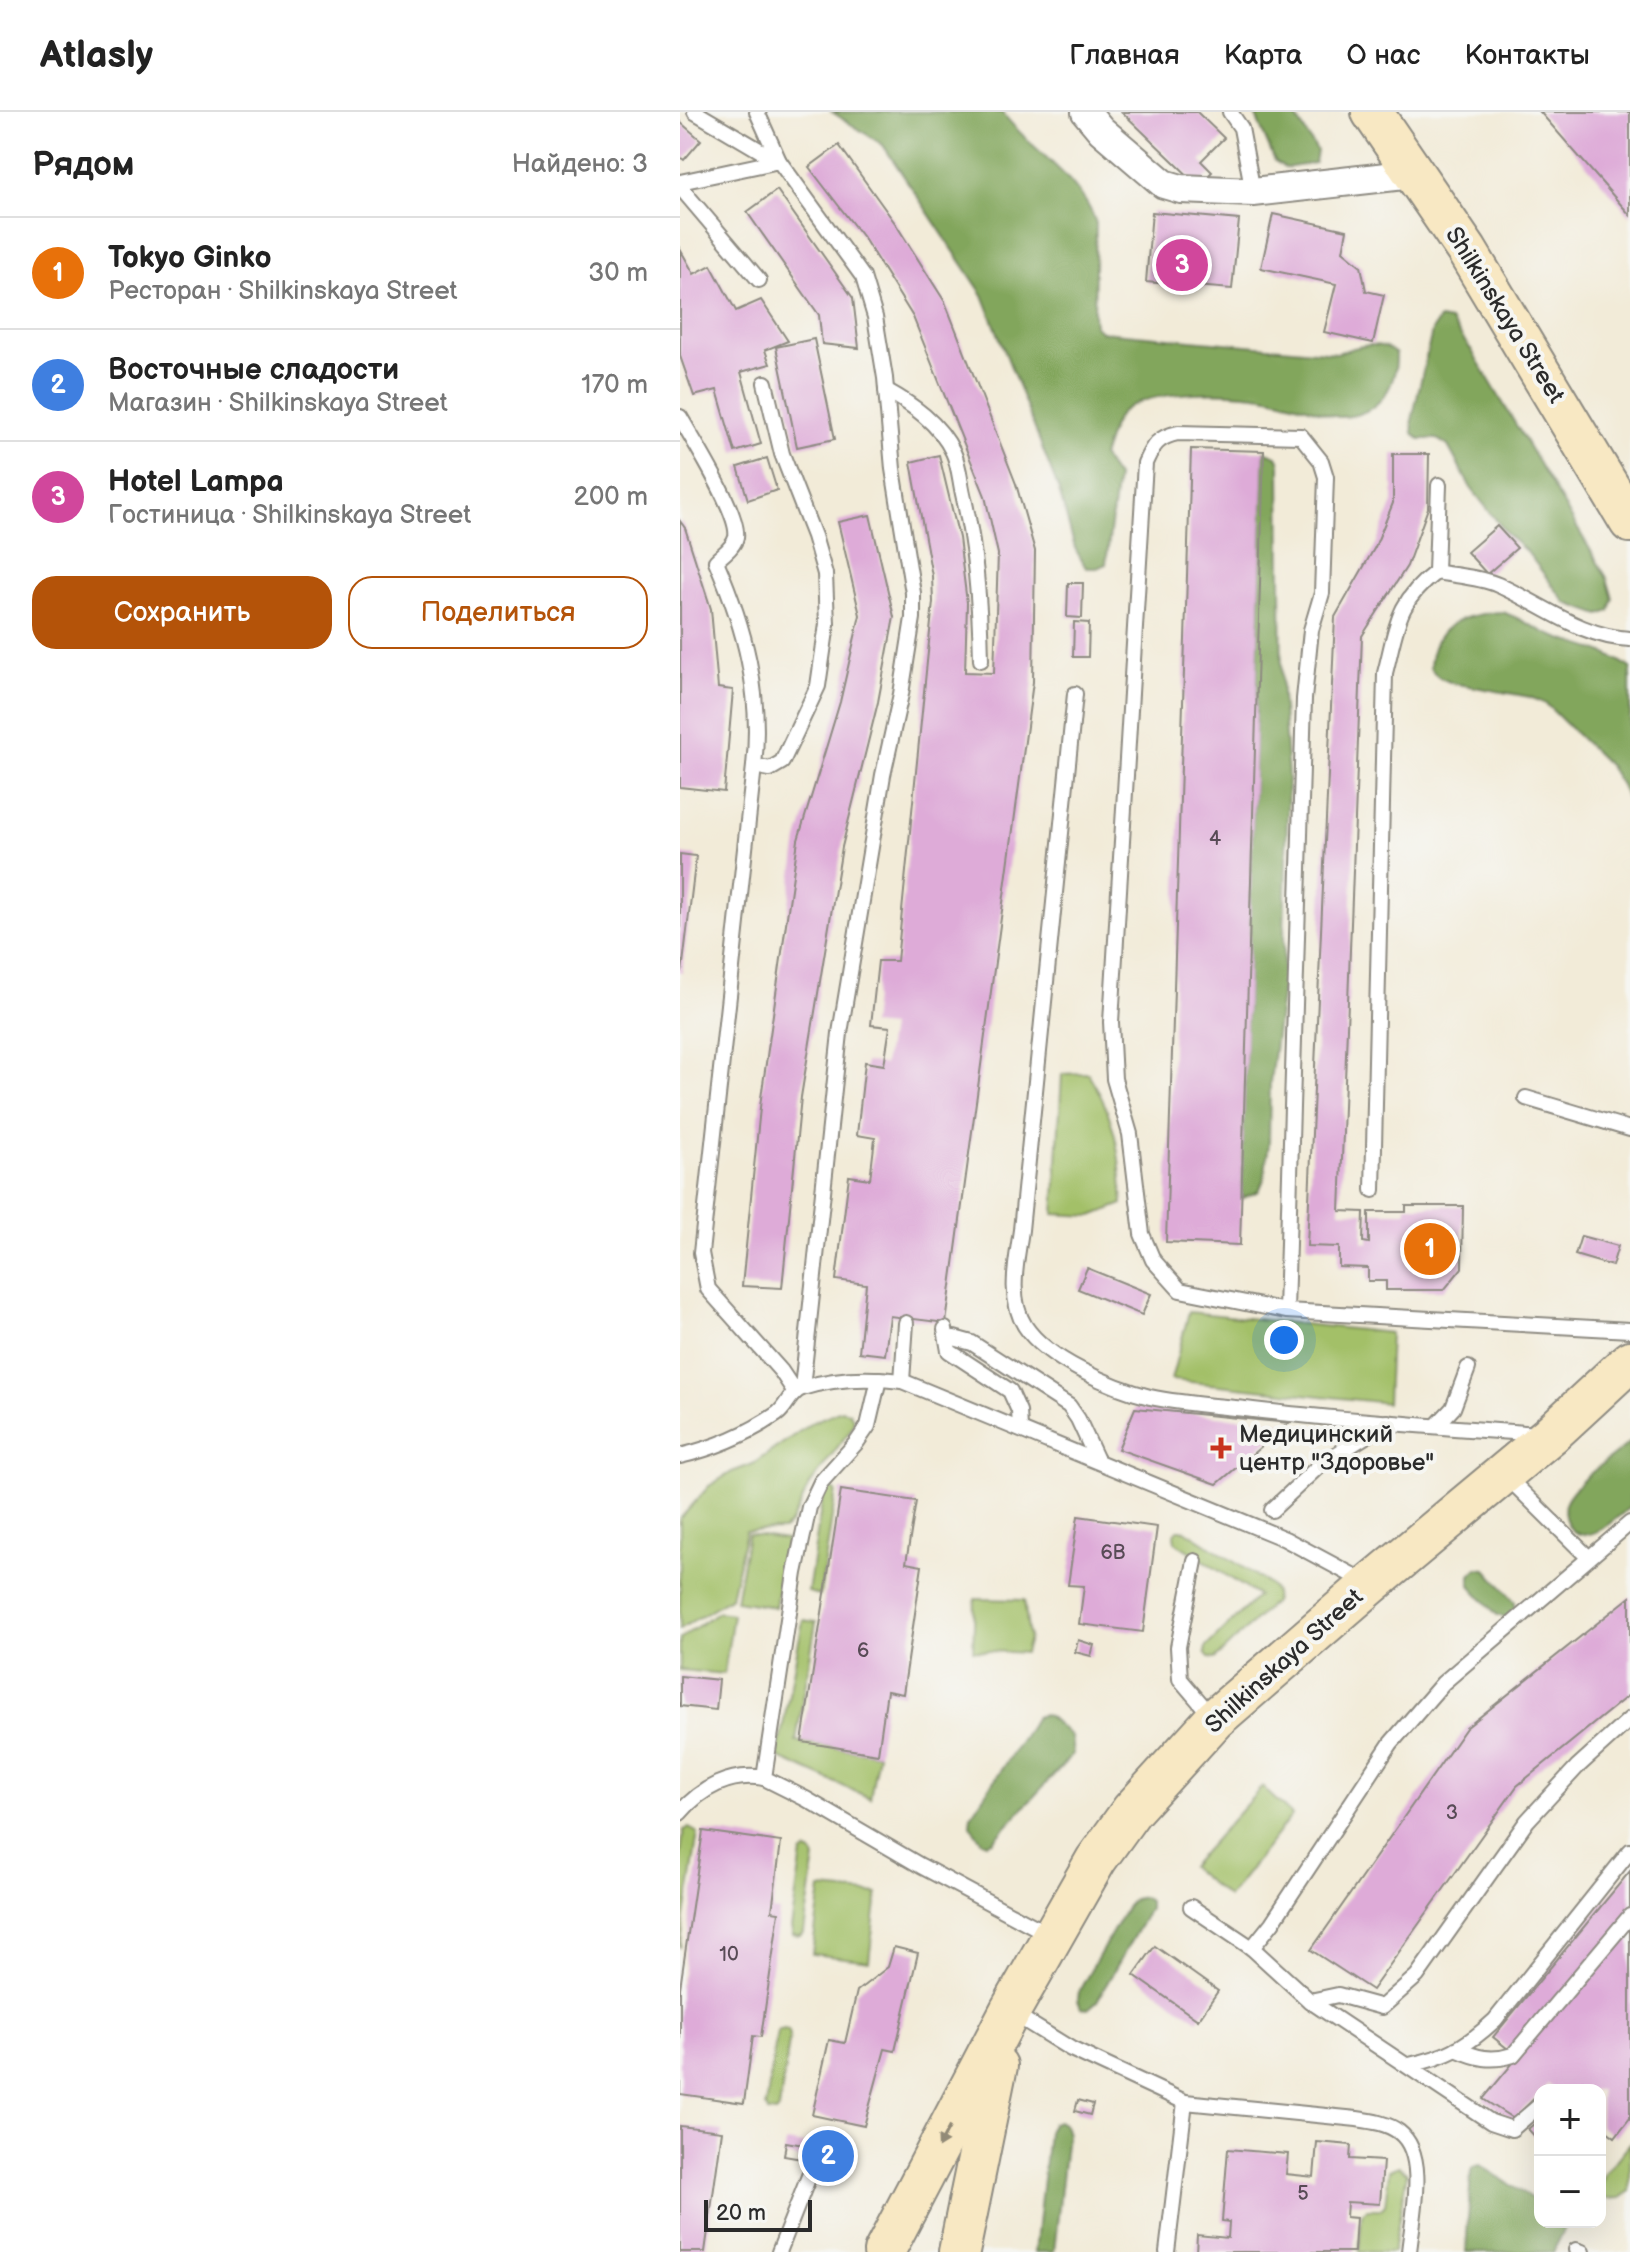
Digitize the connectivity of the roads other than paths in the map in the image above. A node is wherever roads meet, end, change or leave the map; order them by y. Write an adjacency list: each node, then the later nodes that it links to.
1 (695, 112): 6 (lane)
2 (757, 112): 6 (lane)
3 (1086, 112): 9 (street)
4 (1230, 112): 9 (lane)
5 (1372, 112): 7 (main road, Shilkinskaya Street)
6 (779, 161): 8 (lane); 12 (lane)
7 (1413, 174): 9 (street); 15 (main road, Shilkinskaya Street)
8 (680, 185): 10 (lane)
9 (1253, 192)
10 (759, 280)
11 (765, 383): 20 (lane)
12 (886, 390): 18 (lane); 31 (lane)
13 (680, 417): 20 (lane)
14 (1439, 485): 16 (lane)
15 (1630, 522)
16 (1436, 572): 17 (lane); 23 (lane)
17 (1630, 639)
18 (981, 660)
19 (1075, 694): 32 (lane)
20 (754, 766): 31 (lane)
21 (1526, 1098): 22 (lane)
22 (1630, 1129)
23 (1373, 1190)
24 (1286, 1311): 24 (lane); 26 (lane)
25 (906, 1323): 30 (lane)
26 (1630, 1330)
27 (1630, 1361): 35 (main road, Shilkinskaya Street)
28 (1468, 1368): 33 (lane)
29 (879, 1379): 30 (lane); 31 (lane); 46 (lane)
30 (902, 1381): 34 (lane)
31 (798, 1390): 36 (lane)
32 (1389, 1422): 33 (lane); 39 (lane)
33 (1436, 1426): 35 (lane)
34 (1020, 1428): 37 (lane); 37 (lane)
35 (1550, 1435): 38 (main road, Shilkinskaya Street)
36 (680, 1456)
37 (1097, 1460): 43 (lane)
38 (1503, 1473): 41 (lane); 43 (main road, Shilkinskaya Street)
39 (1272, 1510)
40 (1630, 1523): 41 (lane)
41 (1588, 1557): 52 (lane)
42 (1195, 1561): 44 (lane)
43 (1370, 1585): 44 (main road, Shilkinskaya Street)
44 (1215, 1719): 51 (main road, Shilkinskaya Street)
45 (1630, 1719): 53 (lane)
46 (764, 1778): 47 (lane); 51 (lane)
47 (680, 1813)
48 (1630, 1851): 55 (lane)
49 (1191, 1907): 52 (lane)
50 (1630, 1916): 55 (lane)
51 (1052, 1937): 54 (main road, Shilkinskaya Street)
52 (1252, 1948): 53 (lane)
53 (1310, 2001): 56 (lane)
54 (1008, 2015): 57 (lane); 61 (main road, Shilkinskaya Street, one-way to 61); 62 (main road, Shilkinskaya Street)
55 (1456, 2049): 56 (lane)
56 (1409, 2065): 58 (lane)
57 (1185, 2102): 63 (lane); 64 (lane)
58 (1534, 2110)
59 (811, 2171): 60 (lane)
60 (779, 2252)
61 (884, 2252)
62 (959, 2252)
63 (1167, 2252)
64 (1409, 2252)

